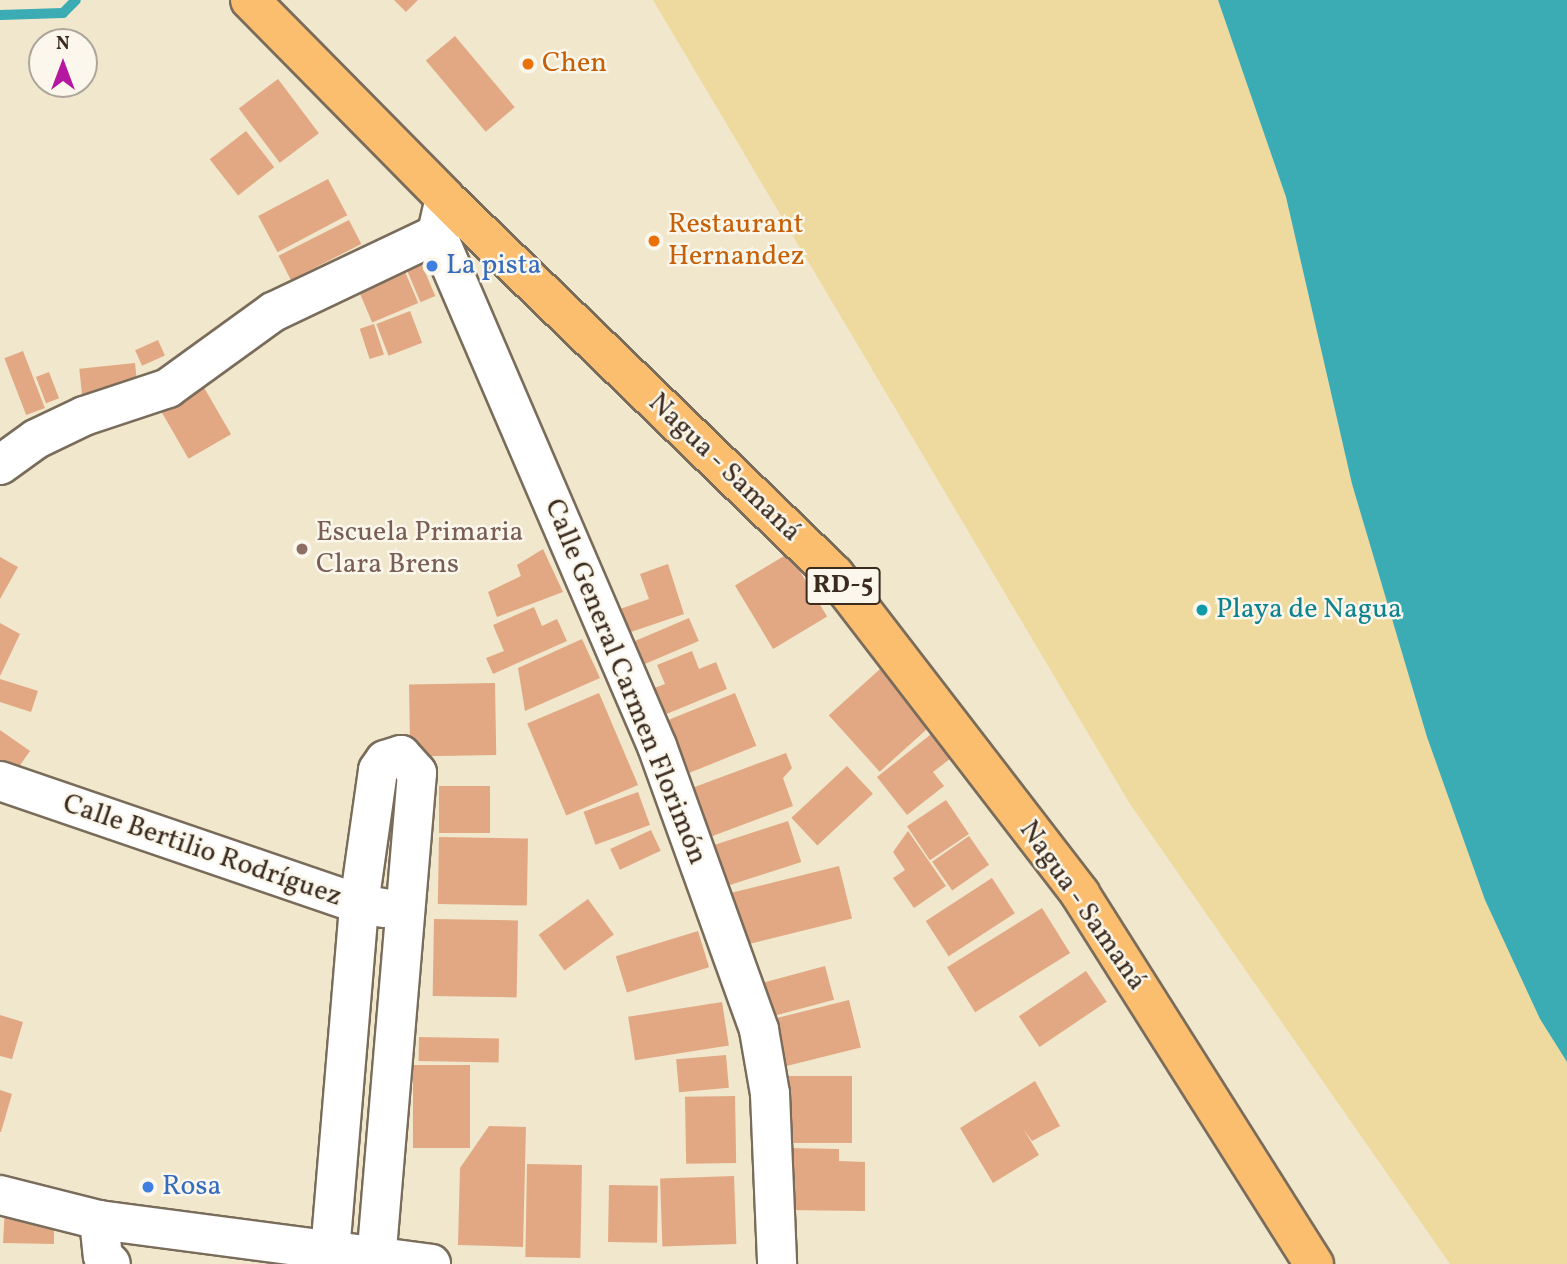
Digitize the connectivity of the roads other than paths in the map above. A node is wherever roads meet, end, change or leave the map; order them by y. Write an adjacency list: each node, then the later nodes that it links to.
1 (253, 2): 2 (main road, Nagua - Samaná / RD-5)
2 (445, 198): 3 (street); 15 (main road, Nagua - Samaná / RD-5)
3 (437, 234): 4 (street); 14 (street, Calle General Carmen Florimón)
4 (0, 465)
5 (2, 786): 6 (street, Calle Bertilio Rodríguez)
6 (359, 904): 7 (street, Calle Bertilio Rodríguez); 7 (street); 10 (street)
7 (407, 912): 11 (street)
8 (0, 1195): 9 (street)
9 (99, 1220): 10 (street); 12 (street)
10 (330, 1259): 11 (street)
11 (376, 1261): 13 (street)
12 (111, 1264)
13 (431, 1264)
14 (777, 1264)
15 (1314, 1264)

